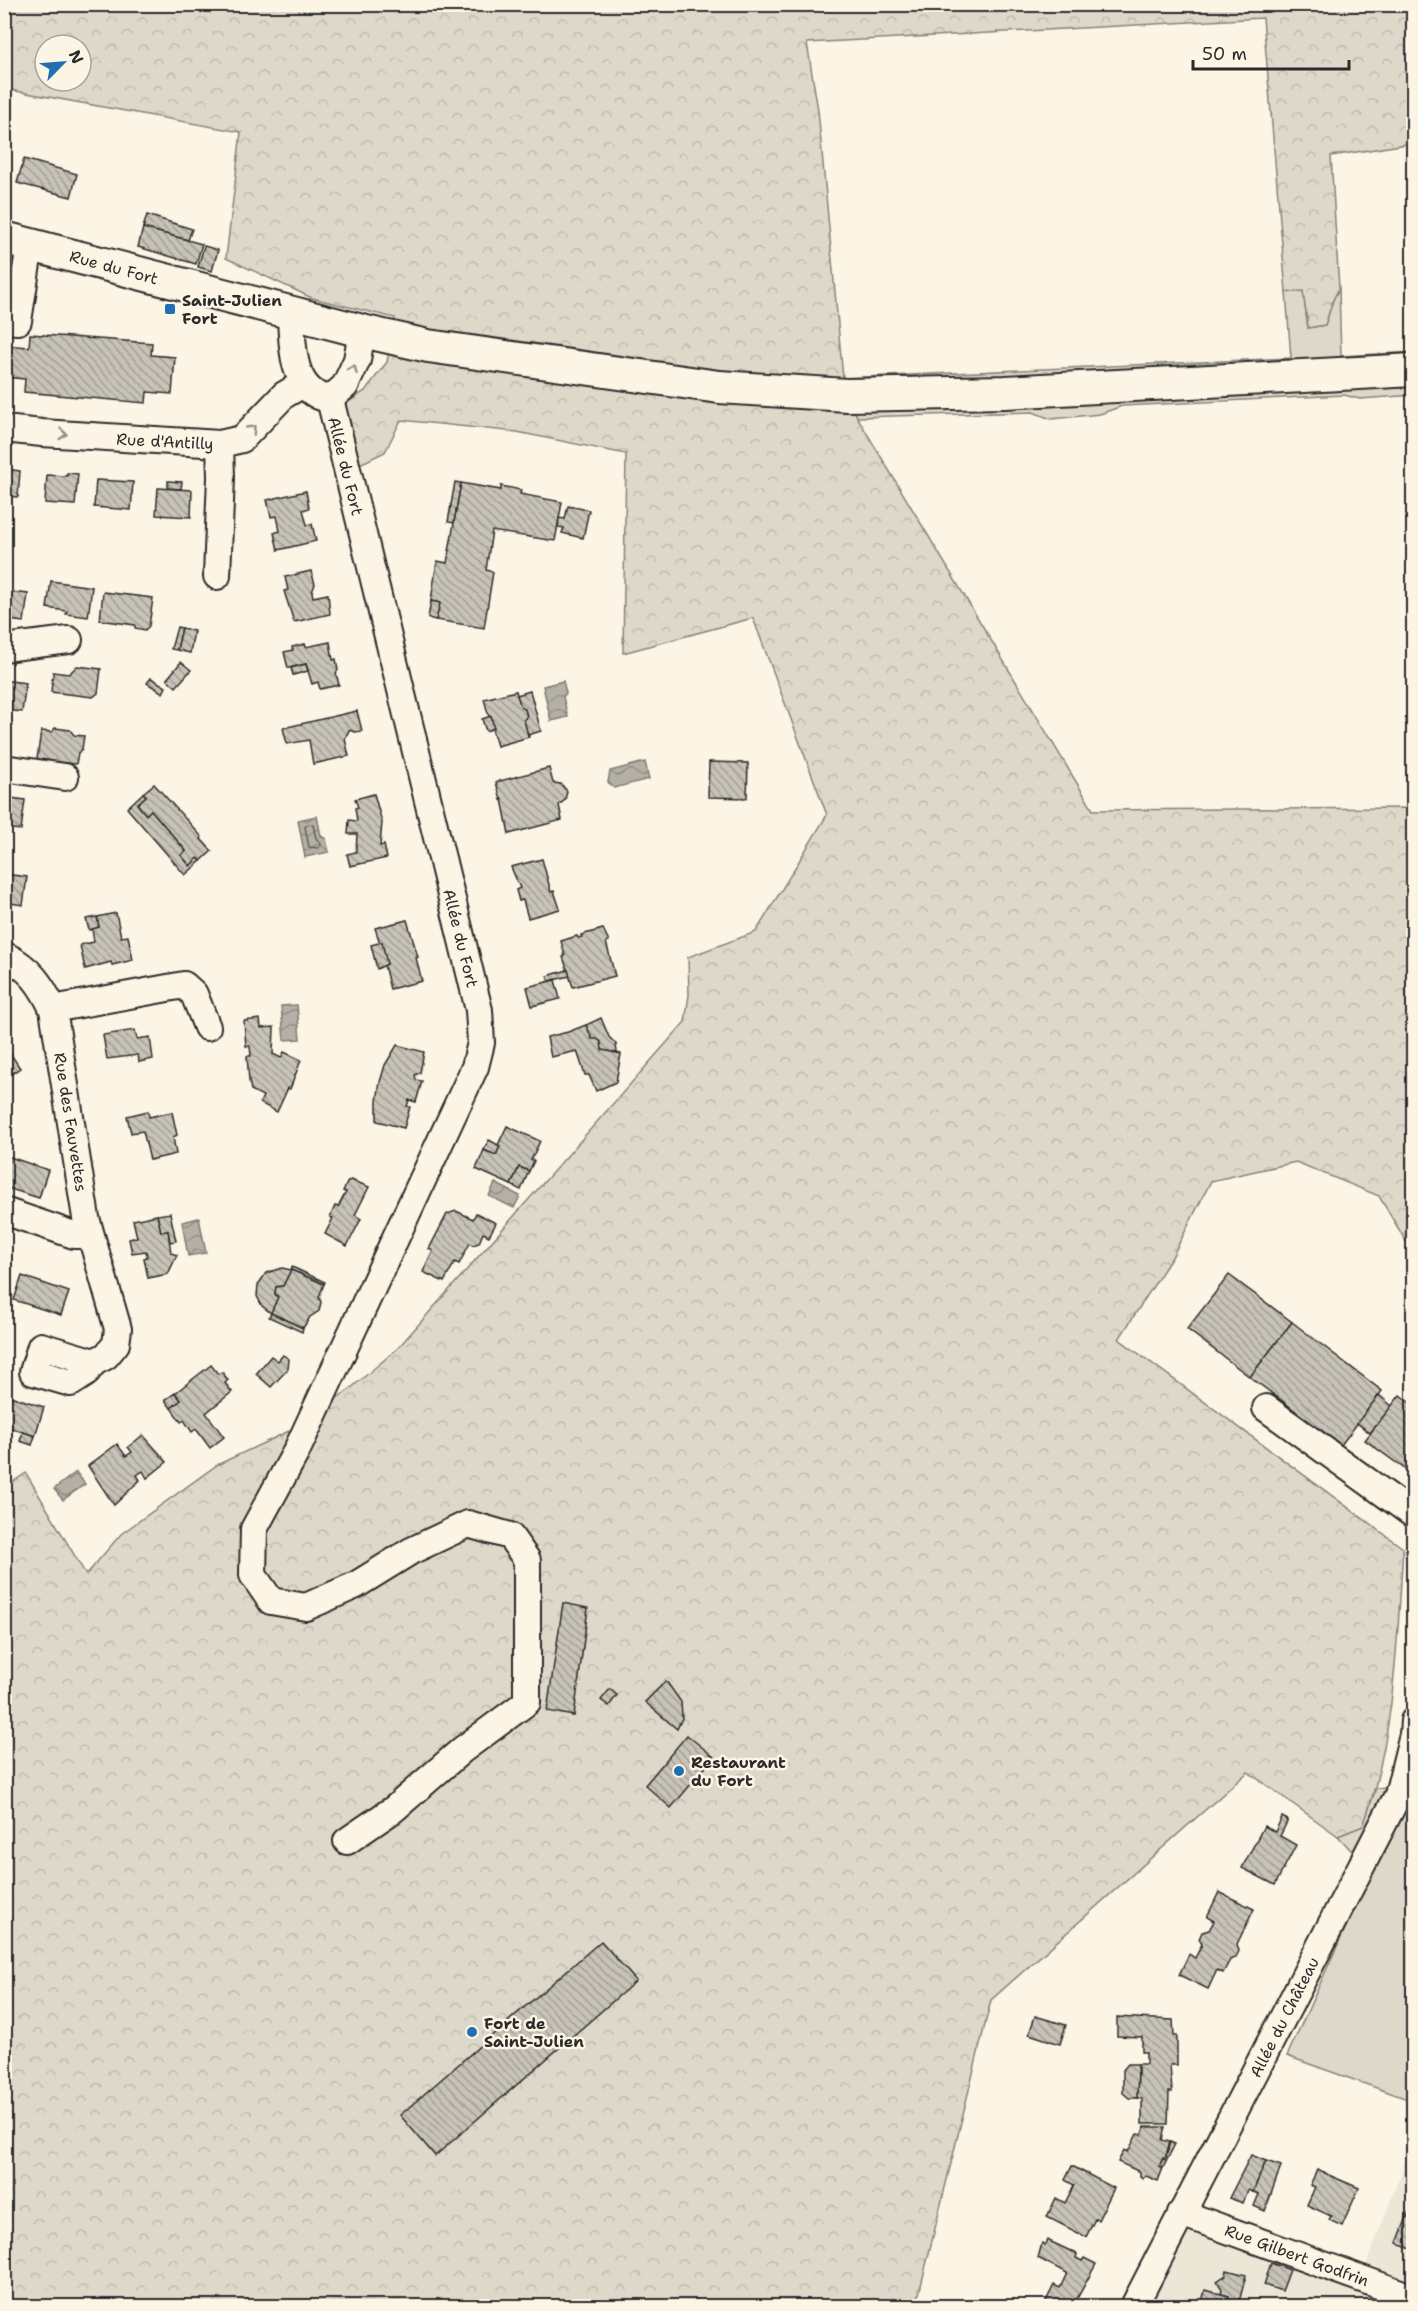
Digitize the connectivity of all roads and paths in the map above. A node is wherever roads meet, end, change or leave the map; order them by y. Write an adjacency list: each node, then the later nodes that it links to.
1 (17, 242): 2 (main road, Rue du Fort); 3 (street)
2 (291, 313): 4 (main road, Rue du Fort); 6 (street)
3 (4, 320)
4 (362, 332): 5 (main road, Rue du Fort); 7 (street, Allée du Fort, one-way to 4)
5 (1413, 370)
6 (303, 384): 7 (street, Allée du Fort); 9 (street, Rue d'Antilly, one-way to 6)
7 (330, 399): 25 (street, Allée du Fort)
8 (4, 429): 9 (street, Rue d'Antilly, one-way to 9)
9 (219, 444): 10 (street)
10 (217, 576)
11 (69, 640): 12 (street)
12 (4, 648)
13 (4, 768): 14 (street)
14 (65, 777)
15 (4, 955): 16 (street, Rue des Fauvettes)
16 (53, 1008): 17 (street); 19 (street, Rue des Fauvettes)
17 (207, 1027)
18 (4, 1211): 19 (street)
19 (90, 1235): 20 (street, Rue des Fauvettes)
20 (94, 1362)
21 (1266, 1408): 22 (street)
22 (1413, 1515)
23 (1413, 1721): 24 (street, Allée du Château)
24 (1413, 1734): 26 (street, Allée du Château)
25 (347, 1841)
26 (1181, 2213): 27 (street, Rue Gilbert Godfrin); 28 (street, Allée du Château)
27 (1413, 2298)
28 (1134, 2307)

